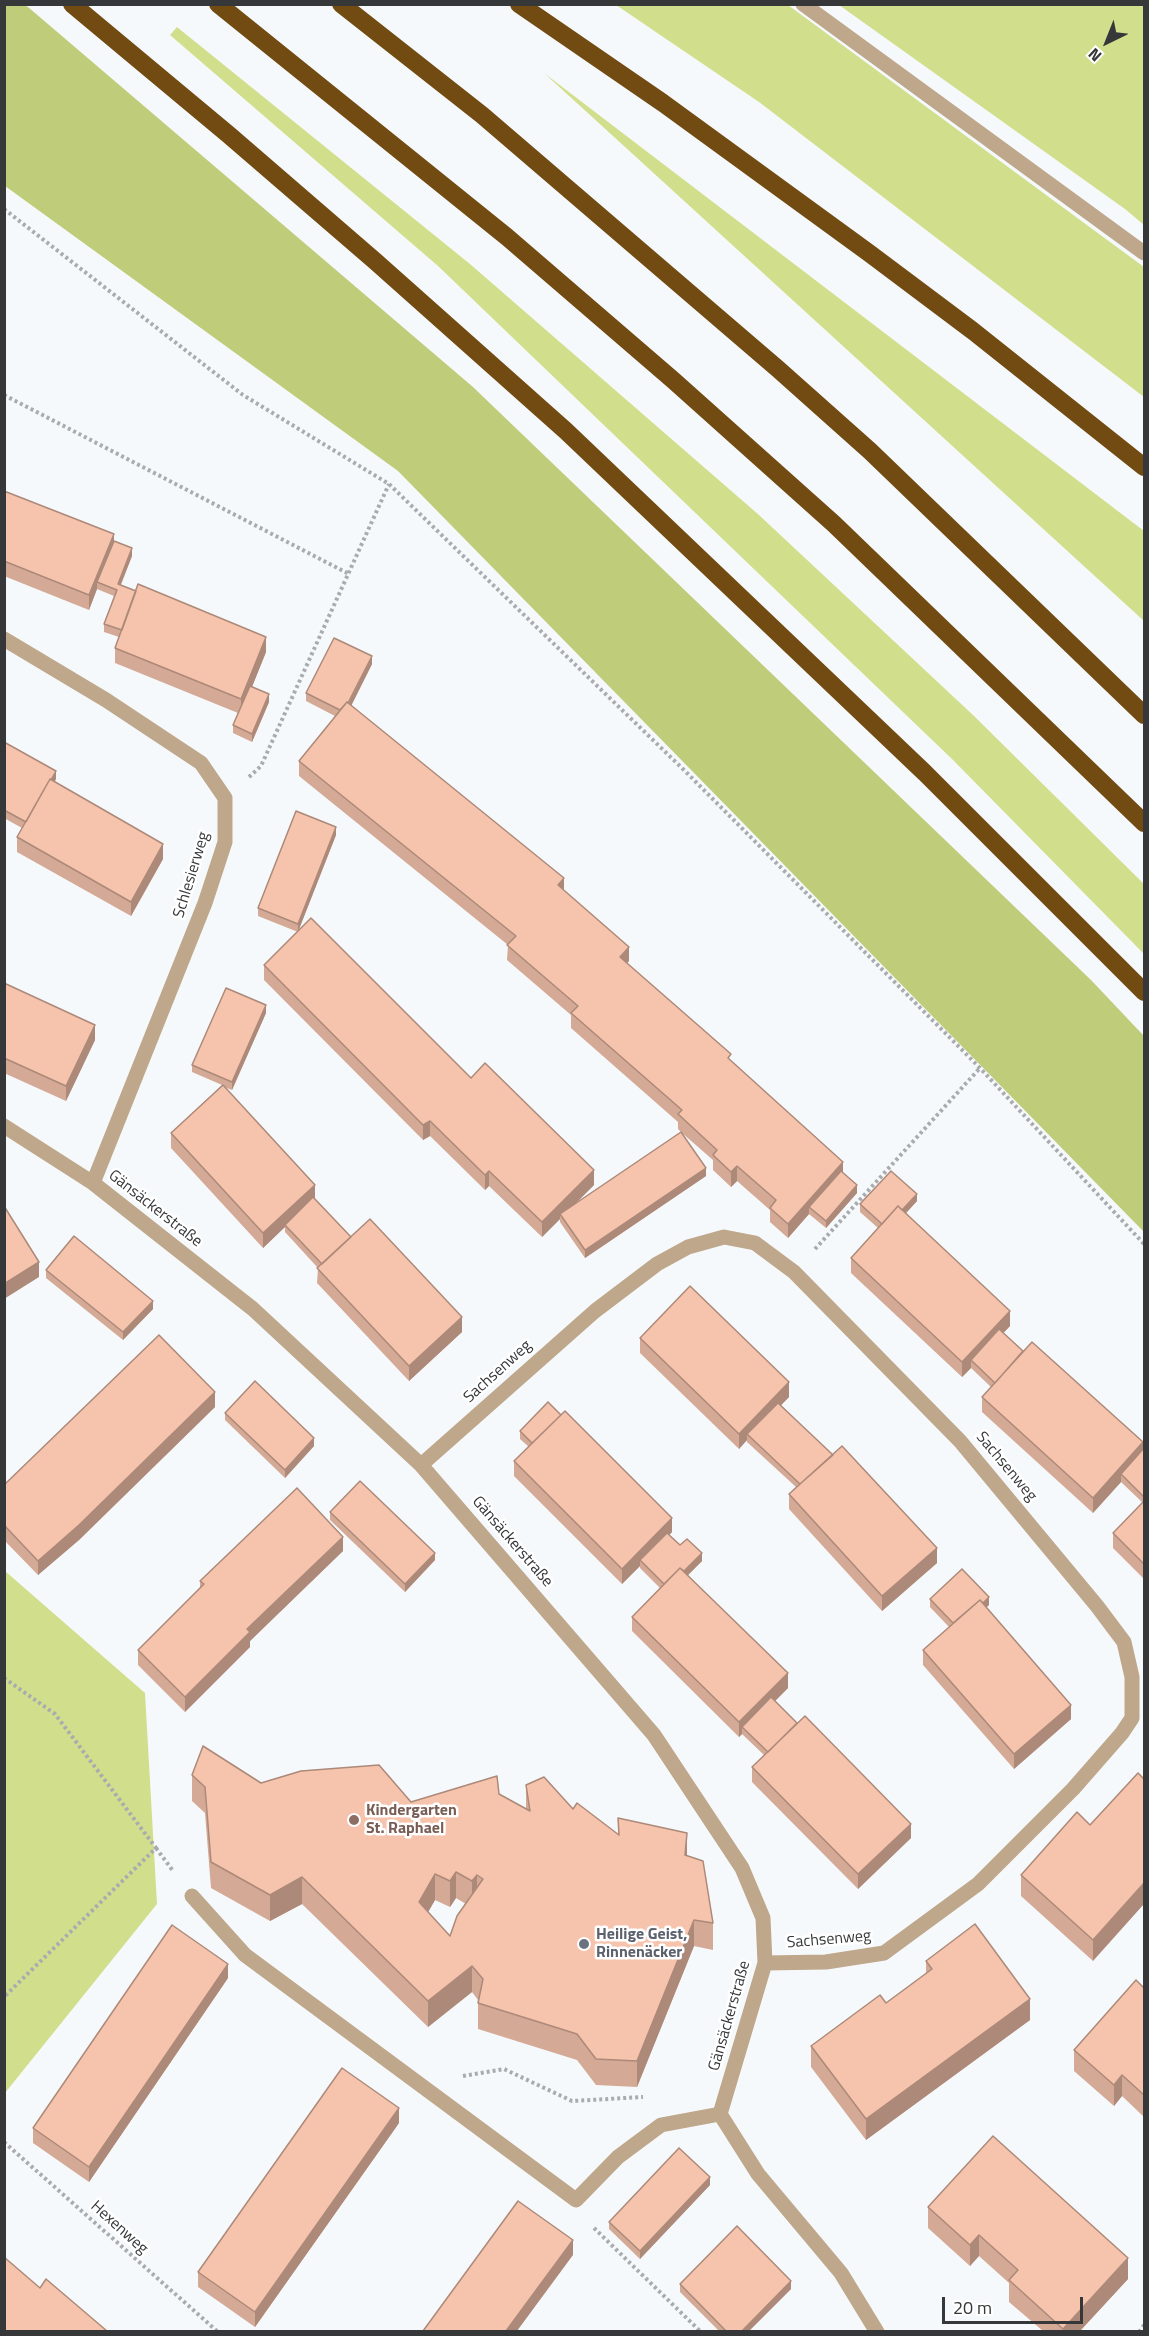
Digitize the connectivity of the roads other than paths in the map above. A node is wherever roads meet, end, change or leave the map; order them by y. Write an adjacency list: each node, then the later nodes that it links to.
1 (72, 4): 11 (highway)
2 (218, 4): 10 (highway)
3 (341, 4): 9 (highway)
4 (519, 4): 7 (highway)
5 (802, 4): 6 (street)
6 (1144, 253)
7 (1144, 467)
8 (4, 639): 13 (street, Schlesierweg)
9 (1144, 714)
10 (1144, 823)
11 (1144, 992)
12 (4, 1126): 13 (street, Gänsäckerstraße)
13 (93, 1183): 14 (street, Gänsäckerstraße)
14 (421, 1465): 16 (street, Gänsäckerstraße); 16 (street, Sachsenweg)
15 (192, 1896): 17 (street)
16 (765, 1963): 17 (street, Gänsäckerstraße)
17 (720, 2114): 18 (street)
18 (877, 2331)

